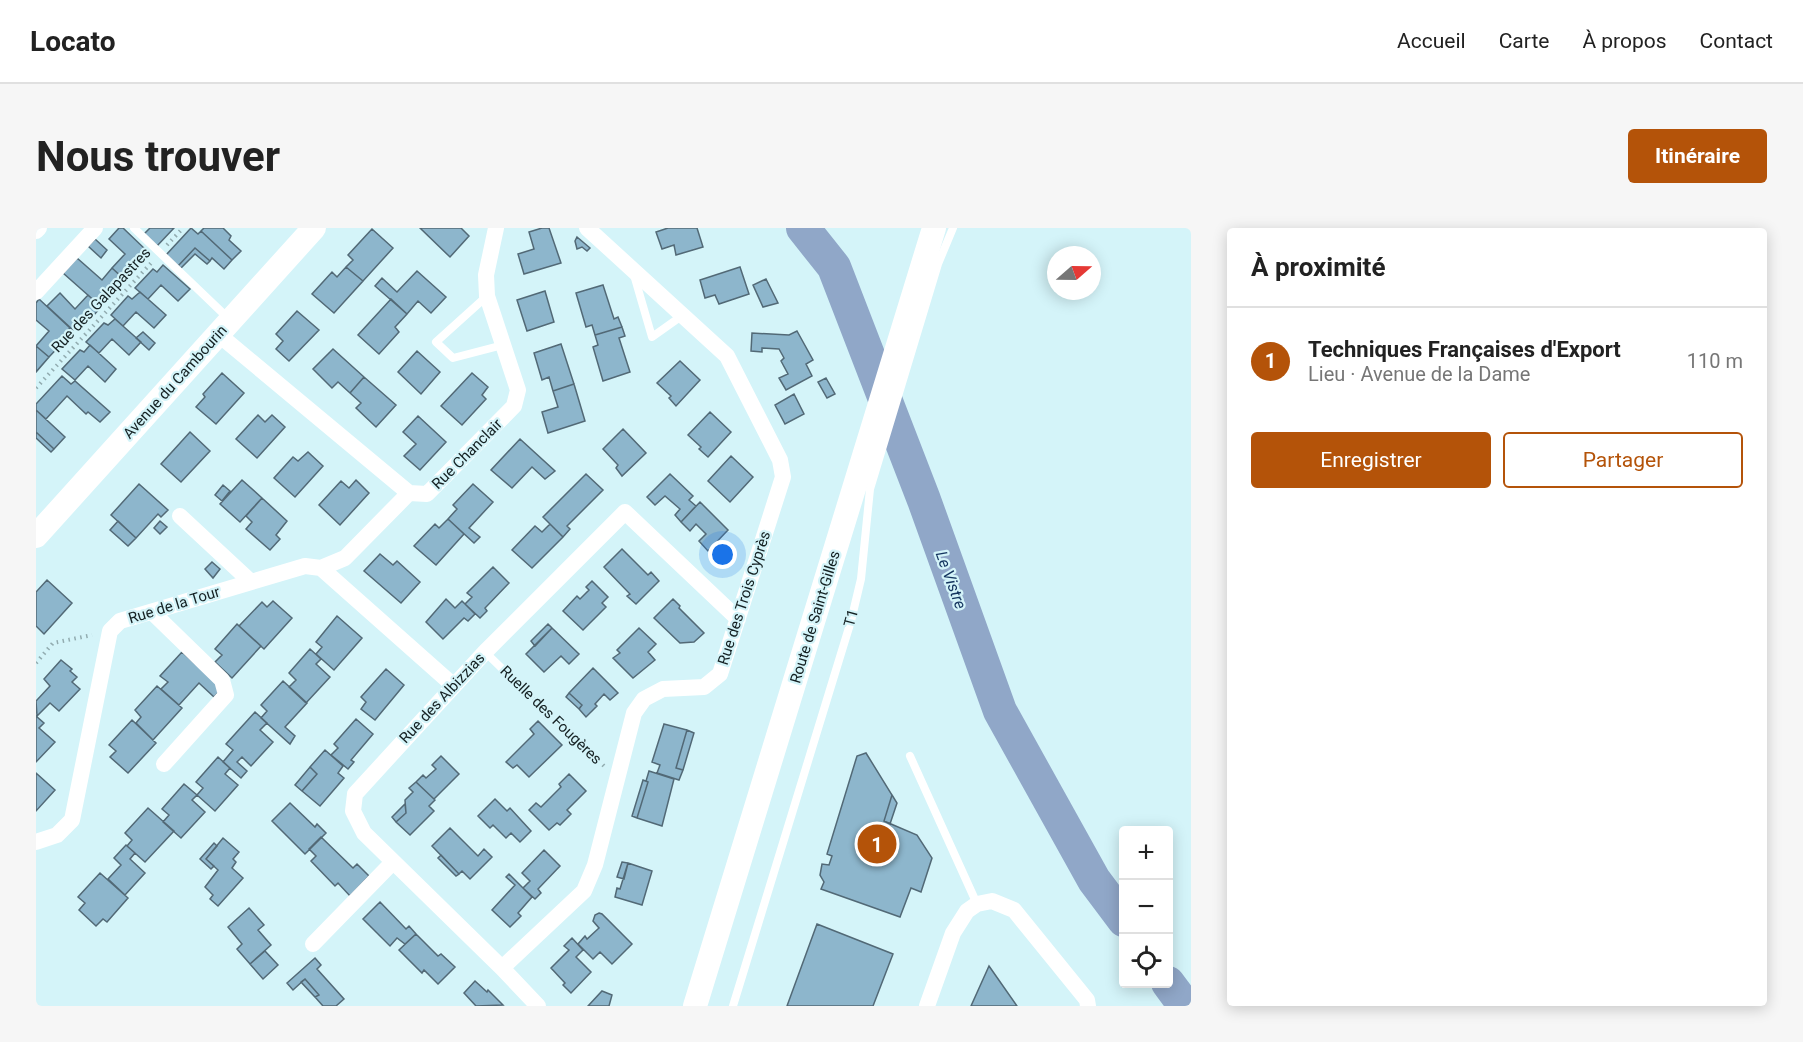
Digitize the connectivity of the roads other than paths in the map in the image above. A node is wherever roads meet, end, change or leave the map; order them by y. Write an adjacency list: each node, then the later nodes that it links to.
1 (95, 228): 9 (street)
2 (134, 228): 12 (lane)
3 (314, 228): 12 (main road, Avenue du Cambourin)
4 (496, 228): 10 (street, Rue Chanclair)
5 (587, 228): 8 (street)
6 (934, 228): 14 (main road, Route de Saint-Gilles)
7 (953, 228): 14 (lane)
8 (633, 271): 11 (street); 11 (lane)
9 (36, 292)
10 (487, 296): 13 (street, Rue Chanclair); 13 (lane)
11 (683, 315): 22 (street, Rue des Trois Cyprès)
12 (225, 327): 16 (street); 18 (main road, Avenue du Cambourin)
13 (503, 345): 16 (street, Rue Chanclair)
14 (903, 353): 15 (main road, Route de Saint-Gilles)
15 (862, 486): 34 (main road, Route de Saint-Gilles); 35 (lane, T1 / T1)
16 (409, 493): 19 (street, Rue de la Tour)
17 (180, 516): 20 (street)
18 (36, 536)
19 (321, 568): 20 (street, Rue de la Tour); 25 (street)
20 (251, 582): 21 (street, Rue de la Tour)
21 (152, 612): 27 (street); 28 (street, Rue de la Tour)
22 (738, 619): 23 (street, Rue des Albizzias); 32 (street, Rue des Trois Cyprès)
23 (485, 652): 24 (lane, Ruelle des Fougères); 25 (street, Rue des Albizzias)
24 (517, 683)
25 (454, 686): 29 (street, Rue des Albizzias)
26 (910, 756): 30 (lane)
27 (164, 764)
28 (37, 841)
29 (393, 862): 31 (street); 32 (street, Rue des Albizzias)
30 (977, 904): 36 (street); 37 (street)
31 (313, 944)
32 (502, 968): 33 (street, Rue des Albizzias)
33 (538, 1006)
34 (695, 1006)
35 (733, 1006)
36 (927, 1006)
37 (1088, 1006)

